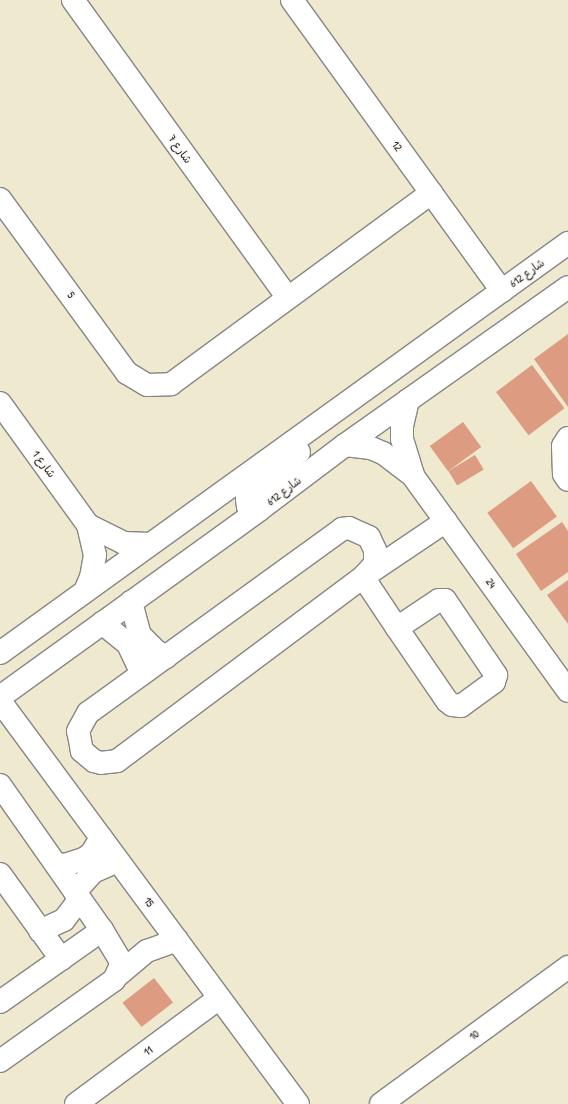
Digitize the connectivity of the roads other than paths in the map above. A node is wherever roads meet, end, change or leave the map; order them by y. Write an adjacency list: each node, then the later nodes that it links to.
1 (73, 0): 9 (street, شارع 7)
2 (292, 0): 3 (street, 12)
3 (431, 193): 8 (street, 12); 9 (street)
4 (0, 200): 9 (street, 5)
5 (568, 244): 8 (street, شارع 612)
6 (568, 280): 10 (street)
7 (568, 287): 10 (street, شارع 612)
8 (502, 291): 13 (street, شارع 612)
9 (286, 297)
10 (534, 312): 11 (street, شارع 612)
11 (408, 400): 15 (street, شارع 612); 16 (street, 24)
12 (0, 403): 20 (street, شارع 1)
13 (336, 411): 18 (street); 21 (street, شارع 612)
14 (568, 438): 17 (street)
15 (345, 445): 16 (street, 24); 18 (street, شارع 612)
16 (413, 476): 19 (street, 24)
17 (568, 480)
18 (259, 510): 24 (street, شارع 612)
19 (446, 521): 22 (street); 30 (street, 24)
20 (88, 525): 21 (street, شارع 1); 23 (street, شارع 1)
21 (150, 544): 23 (street, شارع 612)
22 (363, 578): 26 (street); 28 (street); 29 (street)
23 (85, 591): 27 (street, شارع 612)
24 (131, 602): 25 (street, شارع 612); 28 (street)
25 (102, 623): 29 (street); 31 (street, شارع 612)
26 (397, 628): 26 (street)
27 (0, 653)
28 (166, 657): 29 (street)
29 (142, 674)
30 (568, 691)
31 (0, 697)
32 (0, 701): 34 (street, 15)
33 (0, 785): 36 (street)
34 (101, 838): 35 (street, 15); 36 (street)
35 (118, 861): 38 (street); 39 (street, 15)
36 (56, 864): 38 (street)
37 (0, 874): 40 (street)
38 (78, 895): 40 (street); 41 (street)
39 (162, 921): 42 (street, 15); 43 (street)
40 (40, 930): 44 (street)
41 (102, 930): 43 (street); 44 (street)
42 (177, 940): 46 (street); 47 (street, 15)
43 (114, 948): 46 (street)
44 (61, 959): 48 (street)
45 (568, 967): 52 (street, 10)
46 (118, 975): 49 (street)
47 (219, 998): 50 (street, 11); 51 (street, 15)
48 (0, 1002)
49 (0, 1061)
50 (76, 1104)
51 (298, 1104)
52 (381, 1104)

